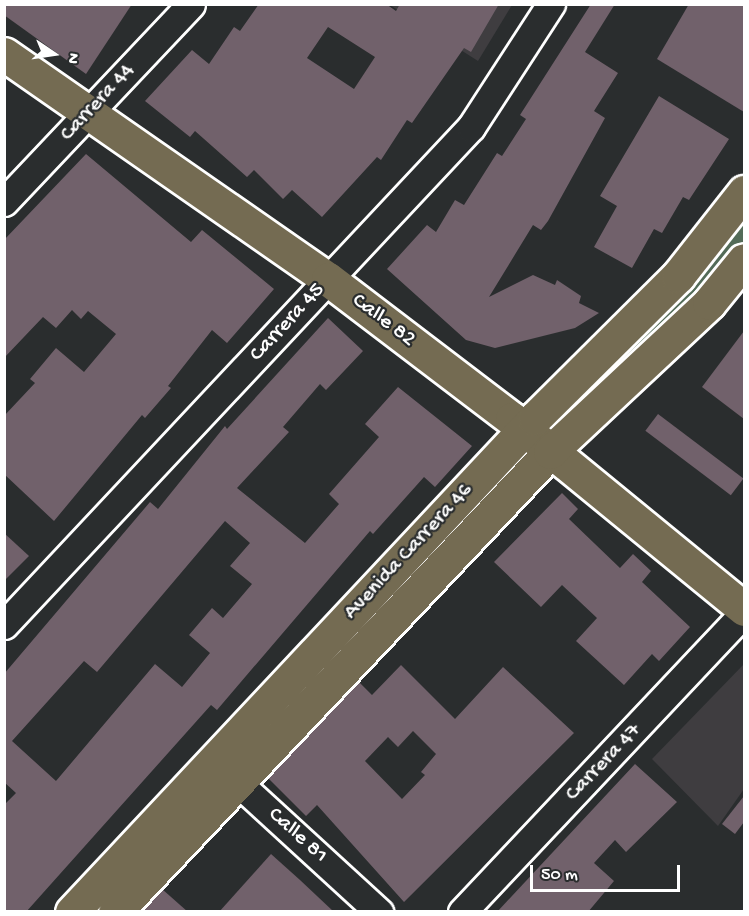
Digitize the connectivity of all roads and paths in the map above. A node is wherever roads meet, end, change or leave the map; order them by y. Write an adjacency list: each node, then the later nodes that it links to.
1 (191, 4): 4 (street, Carrera 44)
2 (551, 4): 8 (street, Carrera 45)
3 (4, 54): 4 (main road, Calle 82)
4 (90, 111): 6 (street, Carrera 44); 8 (main road, Calle 82)
5 (744, 192): 9 (main road, Avenida Carrera 46)
6 (4, 202)
7 (744, 260): 10 (main road, Avenida Carrera 46)
8 (328, 279): 9 (main road, Calle 82); 12 (street, Carrera 45)
9 (524, 429): 10 (main road, Calle 82); 13 (main road, Avenida Carrera 46)
10 (550, 452): 11 (main road, Calle 82); 14 (main road, Avenida Carrera 46)
11 (744, 611): 18 (street, Carrera 47)
12 (4, 625)
13 (214, 760): 14 (street, Calle 81); 15 (main road, Avenida Carrera 46)
14 (238, 782): 16 (main road, Avenida Carrera 46); 17 (street, Calle 81)
15 (72, 912)
16 (115, 912)
17 (379, 912)
18 (462, 912)

